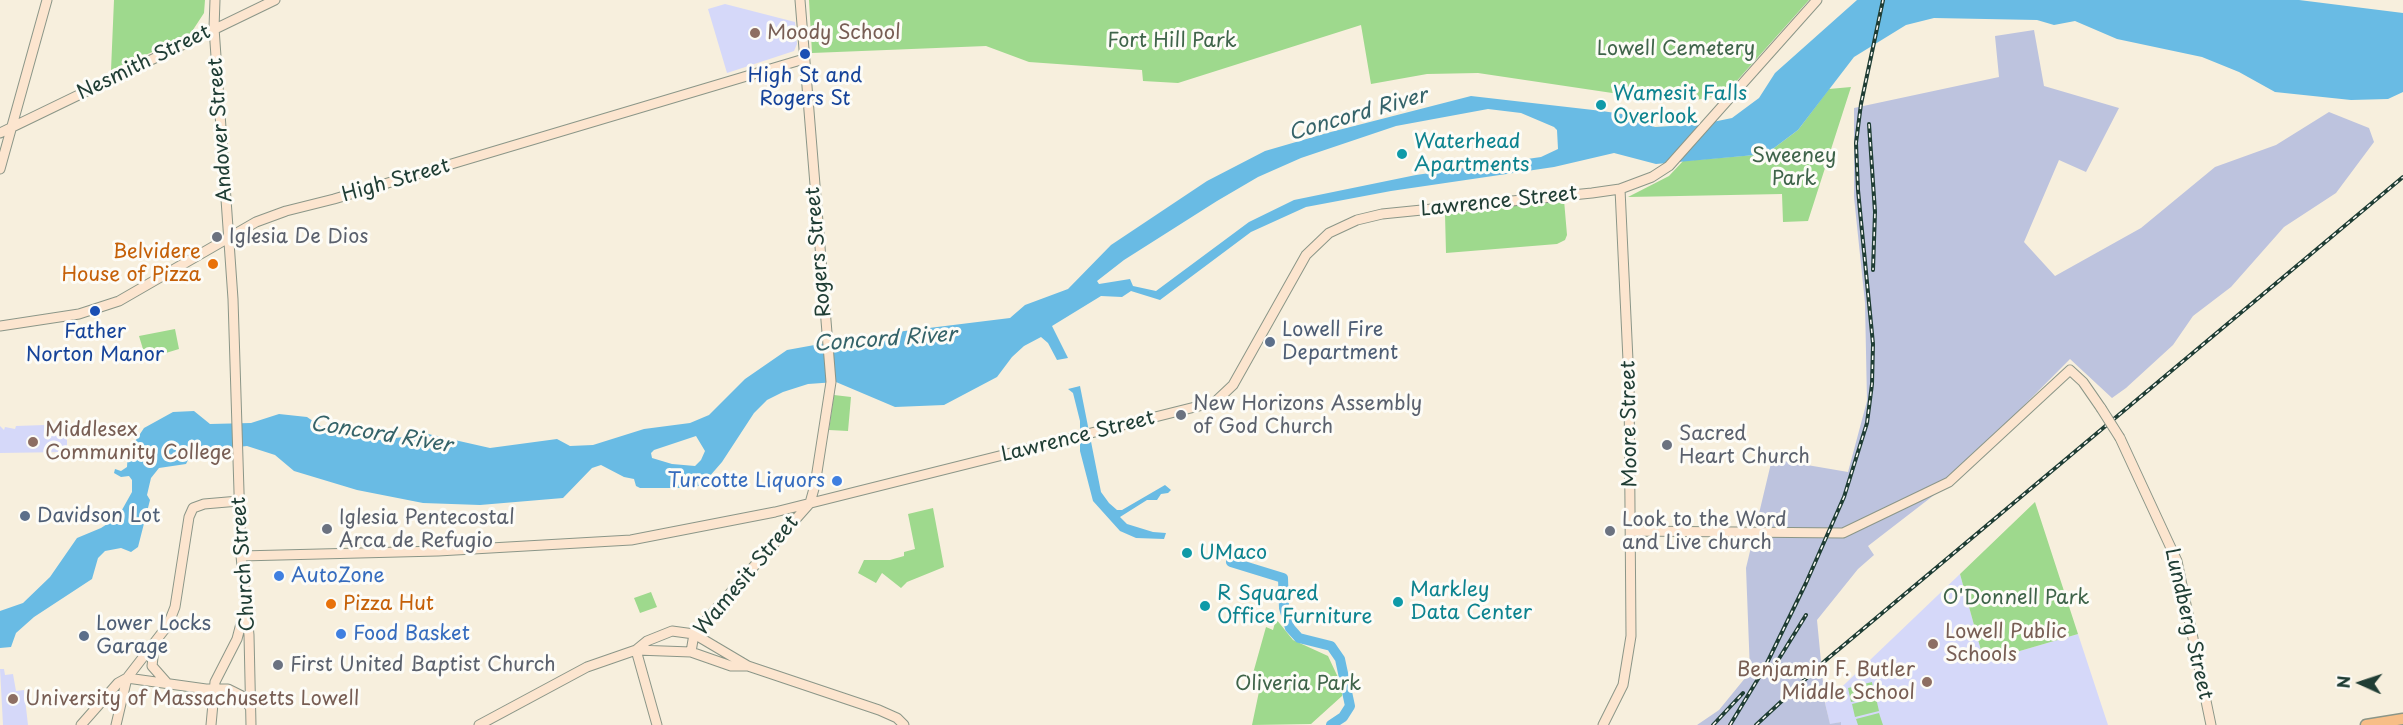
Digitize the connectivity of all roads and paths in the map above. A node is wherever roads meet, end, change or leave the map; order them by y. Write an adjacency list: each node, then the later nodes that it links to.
1 (47, 0): 9 (street)
2 (215, 0): 6 (street, Andover Street)
3 (275, 0): 6 (street, Nesmith Street)
4 (800, 0): 7 (street, Rogers Street)
5 (1817, 0): 13 (street, Lawrence Street)
6 (214, 28): 9 (street, Nesmith Street); 14 (street, Andover Street)
7 (804, 58): 14 (street, High Street); 18 (street, Rogers Street)
8 (0, 126): 9 (street, Nesmith Street)
9 (13, 126): 10 (street, Nesmith Street); 12 (street)
10 (0, 133)
11 (0, 155): 12 (street)
12 (0, 168)
13 (1620, 189): 18 (street, Lawrence Street); 19 (street, Moore Street)
14 (229, 237): 15 (street, High Street); 16 (street, Andover Street)
15 (0, 326)
16 (236, 403): 17 (street, Church Street)
17 (239, 501): 20 (street, Church Street); 24 (street)
18 (810, 503): 20 (street, Lawrence Street); 23 (street, Wamesit Street)
19 (1632, 531): 41 (street, Moore Street); 42 (street, Lundberg Street, bridge)
20 (241, 556): 21 (street, Church Street)
21 (245, 611): 31 (street); 32 (street, Church Street)
22 (664, 633): 23 (street); 25 (street); 26 (street)
23 (694, 634): 27 (street, Wamesit Street); 28 (street)
24 (154, 647): 29 (street); 30 (street)
25 (636, 650): 26 (street); 38 (street); 39 (street)
26 (665, 651): 27 (street)
27 (692, 652): 28 (street)
28 (748, 666): 40 (street)
29 (127, 678): 30 (street); 34 (street); 35 (street)
30 (167, 683): 31 (street)
31 (213, 689): 32 (street); 36 (street)
32 (250, 707): 37 (street, Church Street)
33 (2403, 719): 43 (main road)
34 (81, 725)
35 (116, 725)
36 (211, 725)
37 (251, 725)
38 (479, 725)
39 (657, 725)
40 (904, 725)
41 (1603, 725)
42 (2211, 725)
43 (2366, 725)

